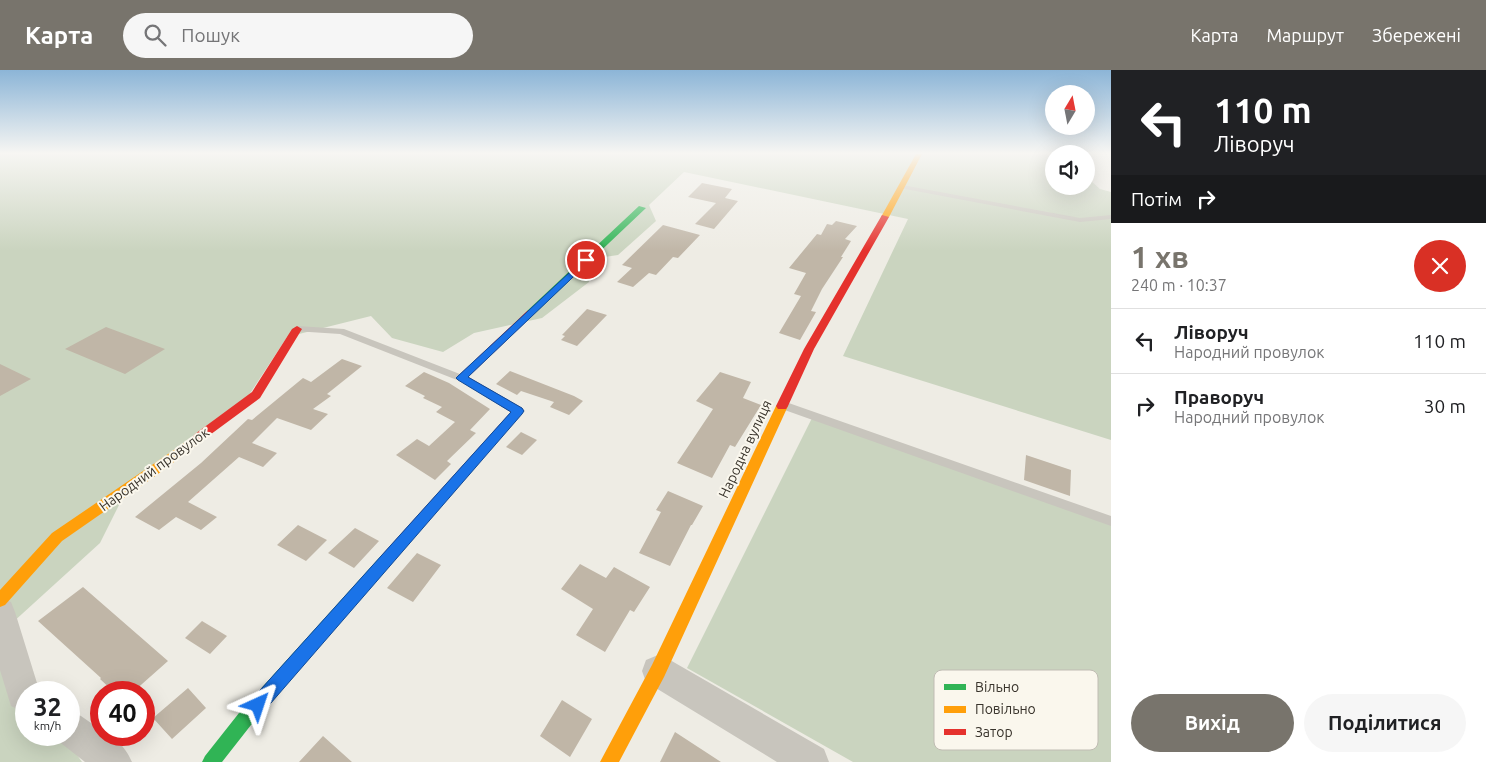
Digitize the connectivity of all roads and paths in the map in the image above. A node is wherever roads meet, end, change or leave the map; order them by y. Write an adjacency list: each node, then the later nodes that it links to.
1 (902, 187): 3 (lane); 6 (street, Народна вулиця)
2 (642, 208): 5 (street)
3 (1111, 217)
4 (298, 329): 5 (lane); 8 (street, Народний провулок)
5 (462, 378): 14 (street)
6 (783, 405): 7 (lane); 10 (street, Народна вулиця)
7 (1111, 521)
8 (0, 600)
9 (0, 612): 11 (street)
10 (658, 671): 15 (street, Народна вулиця); 16 (street)
11 (19, 681)
12 (80, 736): 13 (street)
13 (114, 762)
14 (211, 762)
15 (609, 762)
16 (810, 762)

